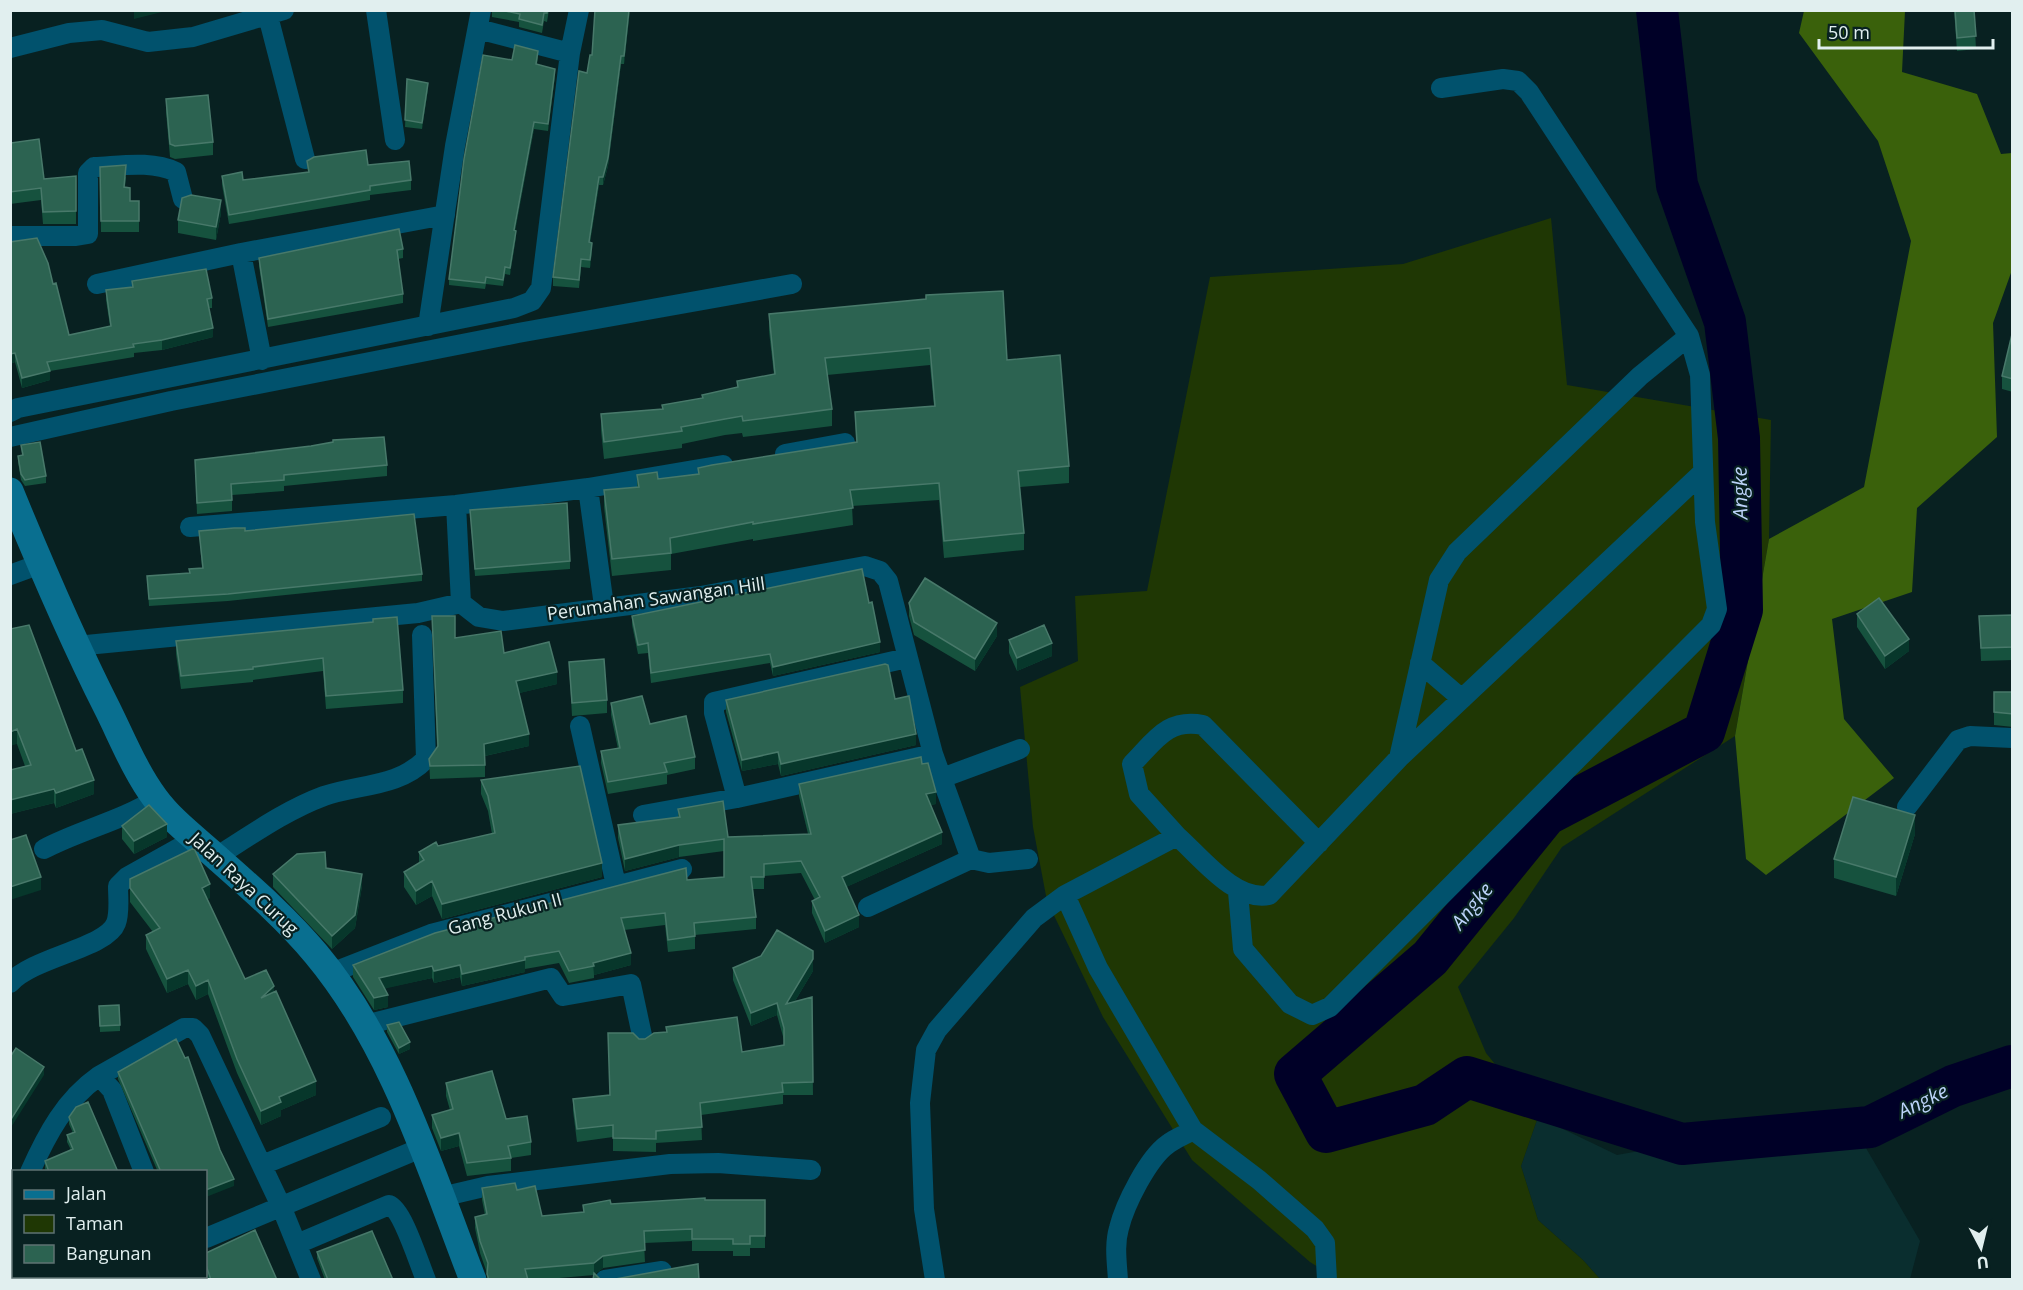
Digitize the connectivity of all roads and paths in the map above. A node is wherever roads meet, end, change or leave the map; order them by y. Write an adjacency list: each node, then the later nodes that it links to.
1 (376, 10): 8 (street)
2 (579, 10): 6 (street)
3 (276, 13): 5 (street); 9 (street)
4 (479, 20): 6 (street); 11 (street)
5 (10, 48)
6 (570, 53): 16 (street)
7 (1441, 88): 17 (street)
8 (395, 140)
9 (305, 159)
10 (183, 199): 12 (street)
11 (445, 215): 13 (street); 16 (street)
12 (10, 236)
13 (241, 253): 14 (street); 18 (street)
14 (97, 284)
15 (792, 284): 20 (street)
16 (428, 326): 18 (street)
17 (1689, 336): 24 (street); 36 (street)
18 (262, 360): 19 (street)
19 (10, 411)
20 (10, 436)
21 (846, 443): 22 (street)
22 (767, 458)
23 (744, 461): 25 (street)
24 (1702, 473): 37 (street); 57 (street)
25 (588, 488): 27 (street); 32 (street)
26 (10, 490): 29 (main road, Jalan Raya Curug)
27 (456, 505): 28 (street); 31 (street)
28 (190, 527)
29 (40, 564): 30 (street); 34 (main road, Jalan Raya Curug)
30 (10, 575)
31 (461, 603): 32 (street, Perumahan Sawangan Hill); 34 (street)
32 (604, 606): 35 (street, Perumahan Sawangan Hill)
33 (422, 635): 52 (street)
34 (76, 646): 45 (main road, Jalan Raya Curug)
35 (907, 658): 41 (street, Perumahan Sawangan Hill); 44 (street)
36 (1420, 663): 37 (street); 42 (street)
37 (1462, 699): 42 (street)
38 (580, 726): 56 (street)
39 (2013, 738): 46 (street)
40 (1020, 749): 43 (street)
41 (933, 754): 43 (street, Perumahan Sawangan Hill); 44 (street)
42 (1399, 758): 50 (street)
43 (942, 777): 53 (street, Perumahan Sawangan Hill)
44 (737, 798): 47 (street)
45 (156, 799): 49 (main road, Jalan Raya Curug); 51 (street)
46 (1907, 807)
47 (643, 815)
48 (1177, 836): 50 (street); 57 (street); 58 (street)
49 (195, 839): 52 (main road, Jalan Raya Curug); 61 (street)
50 (1319, 843): 57 (street)
51 (44, 849)
52 (216, 857): 60 (main road, Jalan Raya Curug)
53 (971, 858): 54 (street); 59 (street)
54 (1028, 859)
55 (682, 869): 56 (street, Gang Rukun II)
56 (616, 885): 60 (street, Gang Rukun II)
57 (1239, 892)
58 (1065, 896): 66 (street); 81 (street)
59 (868, 907)
60 (331, 973): 62 (main road, Jalan Raya Curug)
61 (10, 983)
62 (365, 1025): 63 (street); 67 (main road, Jalan Raya Curug)
63 (643, 1040)
64 (99, 1076): 68 (street); 69 (street); 70 (street)
65 (381, 1117): 68 (street)
66 (1193, 1130): 82 (street); 83 (street)
67 (422, 1148): 72 (main road, Jalan Raya Curug); 73 (street)
68 (262, 1165): 73 (street)
69 (31, 1170)
70 (143, 1170)
71 (811, 1170): 72 (street)
72 (441, 1197): 79 (main road, Jalan Raya Curug)
73 (281, 1206): 74 (street); 75 (street)
74 (207, 1238)
75 (297, 1244): 77 (street); 78 (street)
76 (662, 1271): 80 (street)
77 (311, 1280)
78 (426, 1280)
79 (473, 1280)
80 (604, 1280)
81 (935, 1280)
82 (1118, 1280)
83 (1327, 1280)

